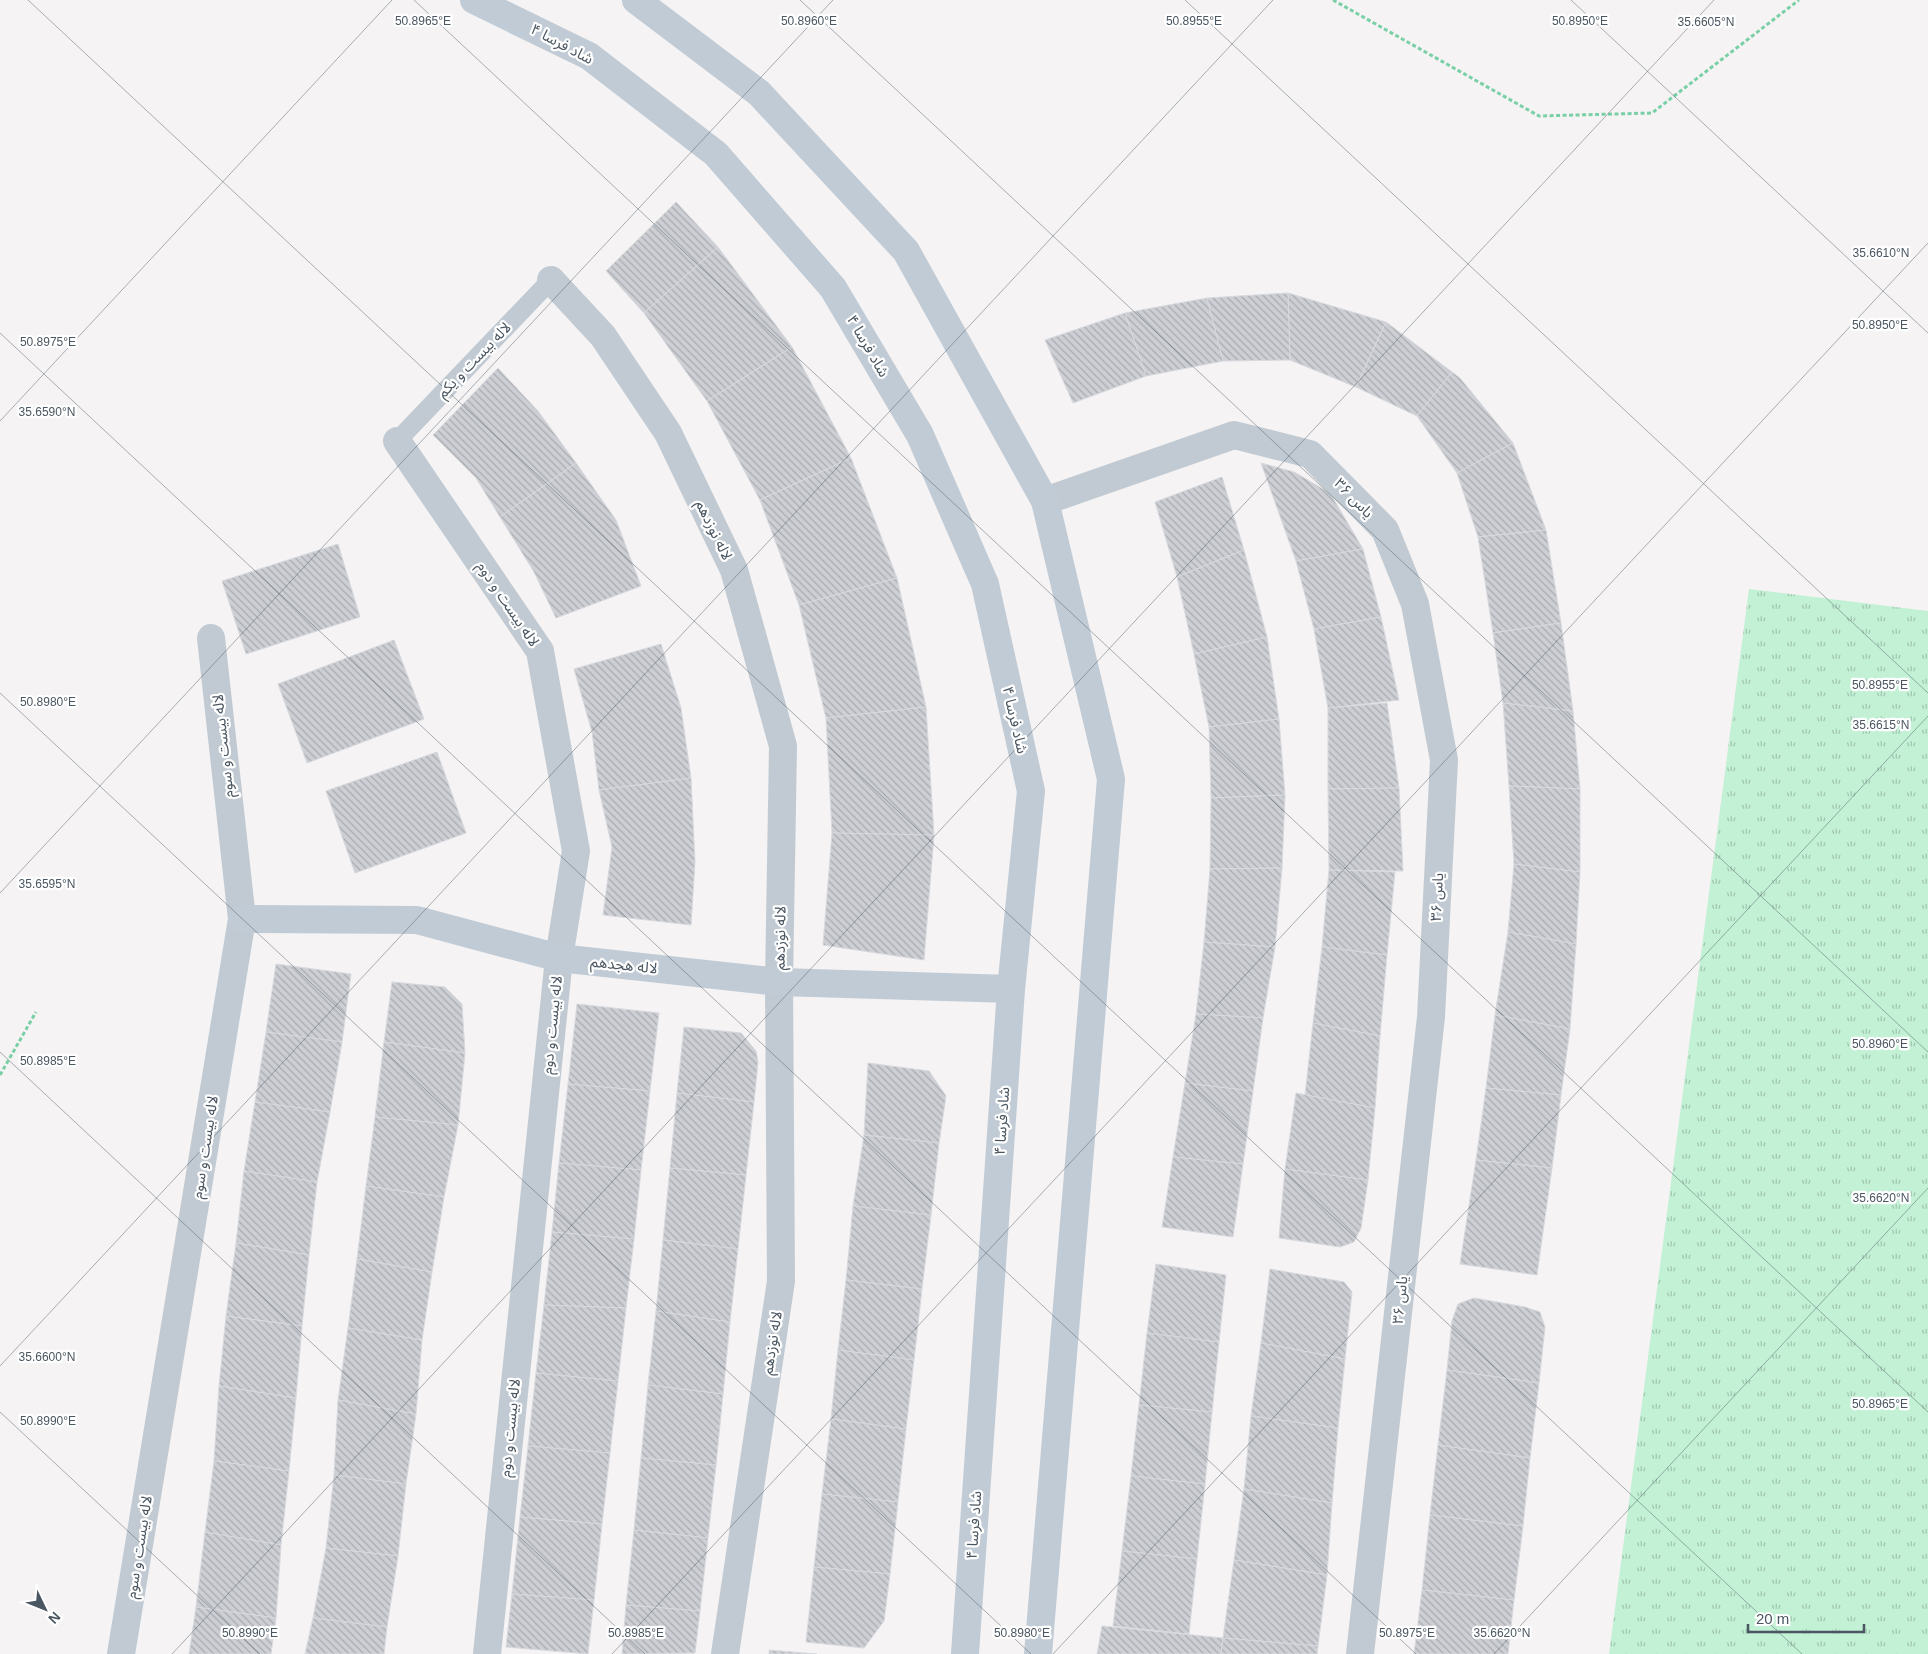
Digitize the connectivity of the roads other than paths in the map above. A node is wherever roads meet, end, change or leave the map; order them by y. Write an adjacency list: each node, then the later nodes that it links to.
1 (474, 0): 10 (street, شاد فرسا ۴)
2 (636, 0): 5 (street)
3 (552, 280): 4 (lane, لاله بیست و یکم); 9 (street, لاله نوزدهم)
4 (397, 441): 8 (street, لاله بیست و دوم)
5 (1045, 501): 15 (street); 16 (street, یاس ۳۶)
6 (211, 638): 7 (street, لاله بیست و سوم)
7 (242, 919): 8 (street, لاله هجدهم); 11 (street, لاله بیست و سوم)
8 (559, 958): 9 (street, لاله هجدهم); 12 (street, لاله بیست و دوم)
9 (780, 982): 10 (street, لاله هجدهم); 13 (street, لاله نوزدهم)
10 (1011, 989): 14 (street, شاد فرسا ۴)
11 (121, 1654)
12 (487, 1654)
13 (725, 1654)
14 (965, 1654)
15 (1038, 1654)
16 (1360, 1654)

